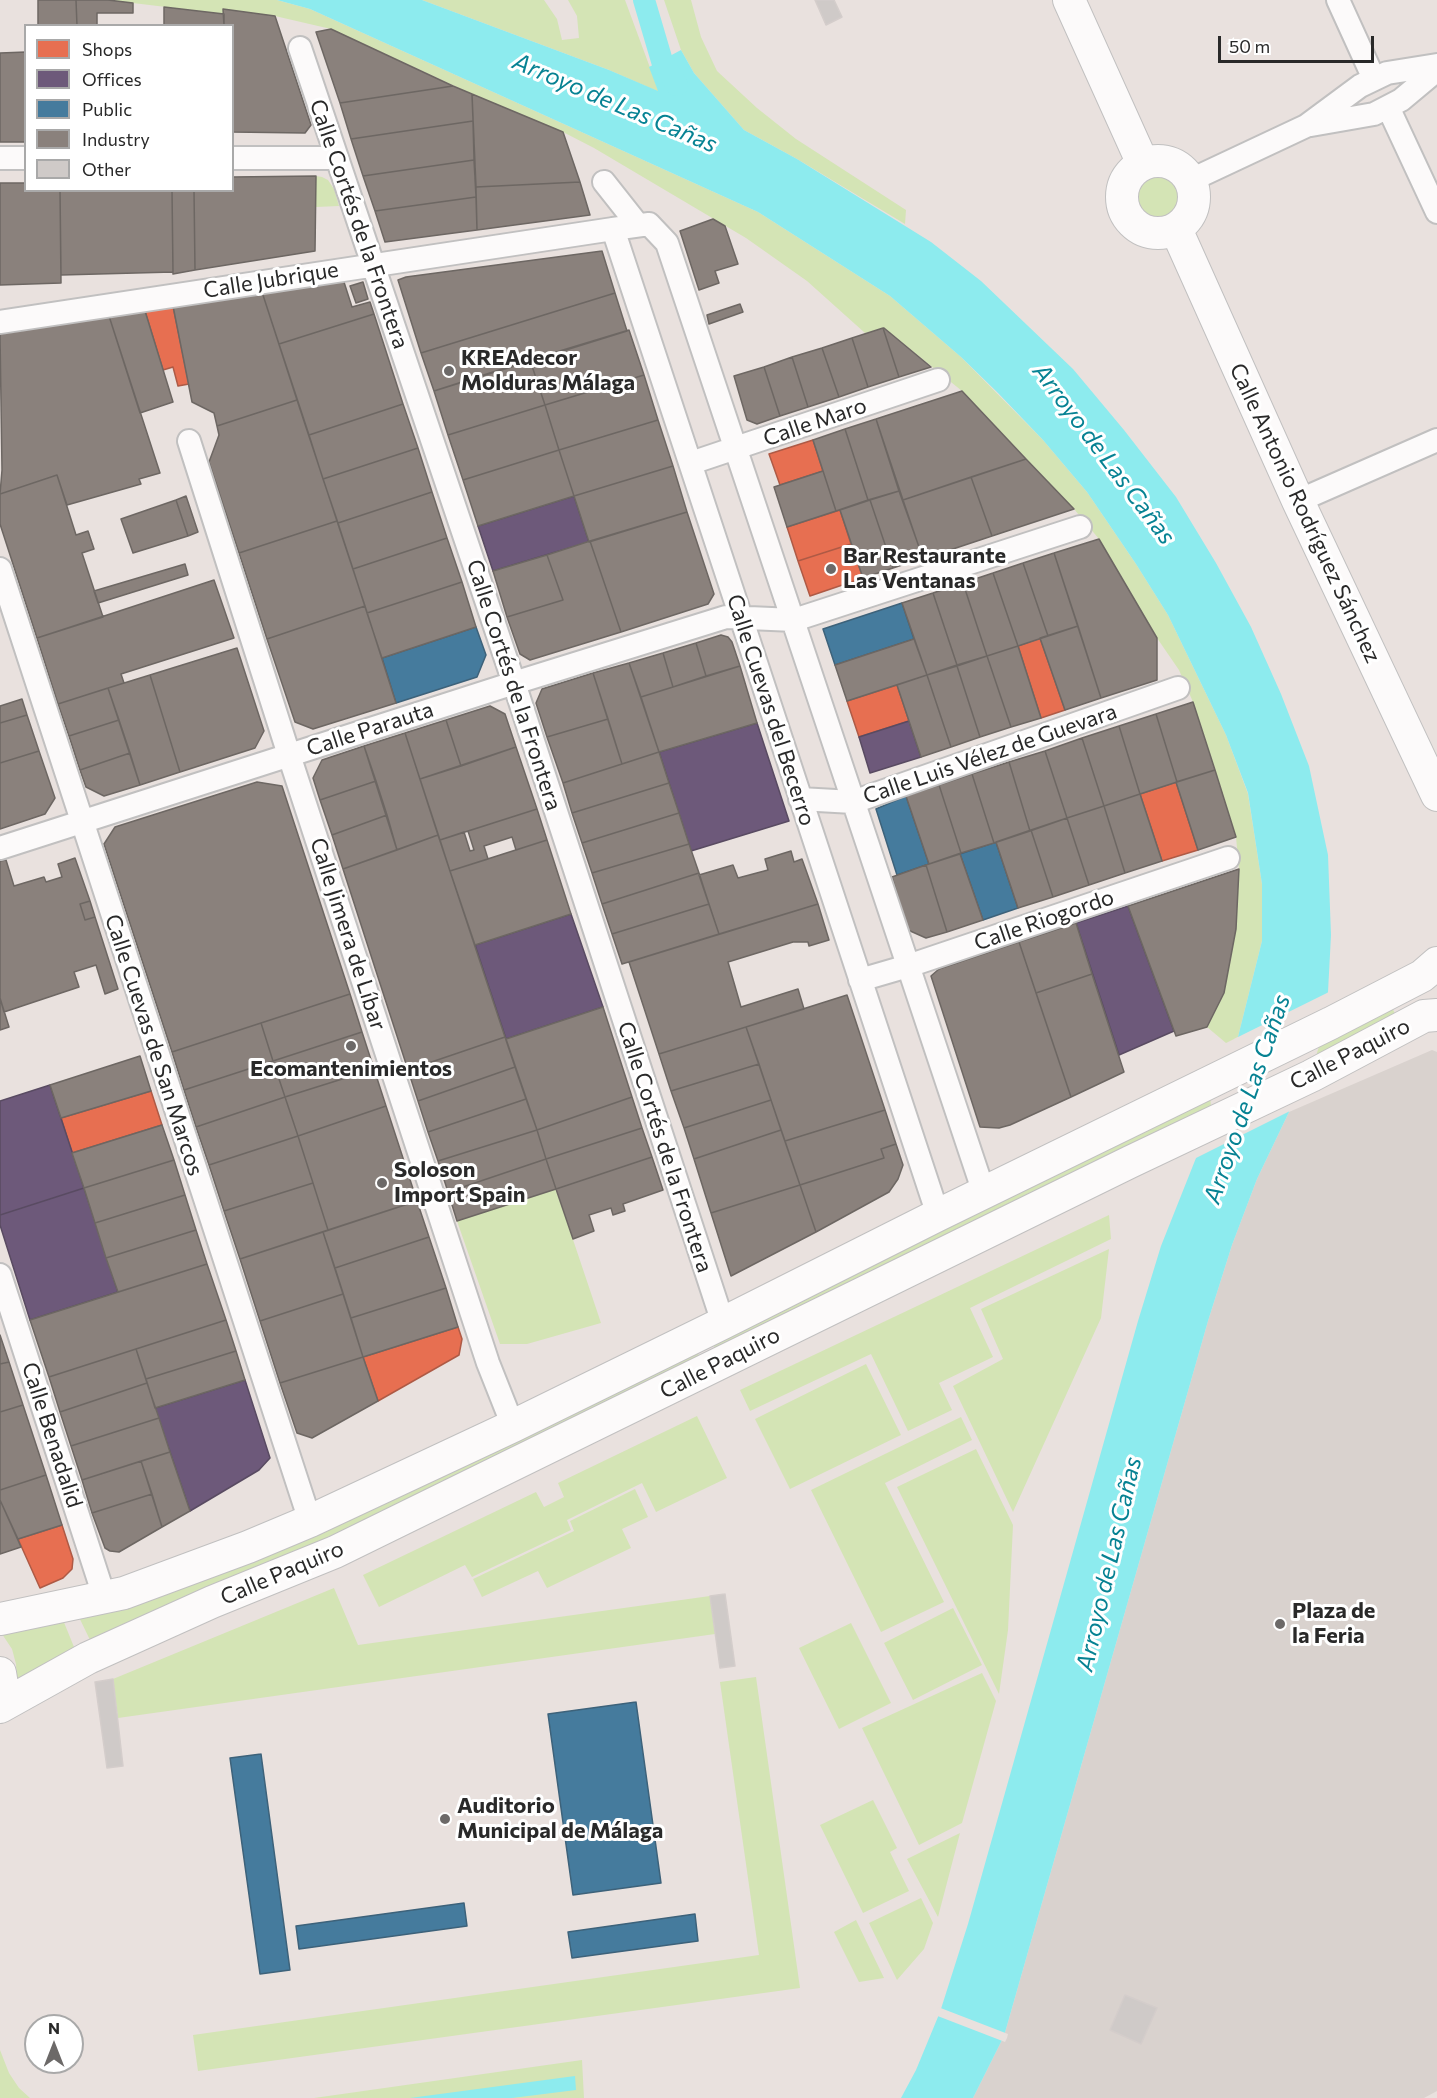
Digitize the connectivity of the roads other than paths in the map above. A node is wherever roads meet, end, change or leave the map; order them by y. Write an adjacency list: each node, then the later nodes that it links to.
1 (1069, 0): 13 (main road)
2 (1338, 0): 6 (street)
3 (300, 48): 12 (street, Calle Cortés de la Frontera)
4 (1437, 65): 6 (street)
5 (1437, 70): 7 (street)
6 (1374, 79): 8 (street)
7 (1388, 107): 8 (street); 16 (street)
8 (1306, 126): 14 (street)
9 (0, 158): 10 (street)
10 (24, 158)
11 (234, 158): 12 (street)
12 (336, 158): 20 (street, Calle Cortés de la Frontera)
13 (1143, 164): 14 (main road); 19 (main road)
14 (1191, 180): 19 (main road)
15 (603, 182): 17 (street)
16 (1437, 212)
17 (638, 225): 18 (street); 25 (street)
18 (613, 229): 20 (street, Calle Jubrique); 26 (street, Calle Cuevas del Becerro)
19 (1176, 229): 27 (main road, Calle Antonio Rodríguez Sánchez)
20 (373, 264): 21 (street, Calle Jubrique); 32 (street, Calle Cortés de la Frontera)
21 (0, 322)
22 (938, 380): 25 (street, Calle Maro)
23 (1437, 440): 27 (street)
24 (189, 441): 34 (street, Calle Jimera de Líbar)
25 (736, 449): 26 (street, Calle Maro); 31 (street)
26 (691, 463): 30 (street, Calle Cuevas del Becerro)
27 (1298, 501): 35 (main road, Calle Antonio Rodríguez Sánchez)
28 (1080, 527): 31 (street)
29 (0, 569): 38 (street, Calle Cuevas de San Marcos)
30 (741, 618): 31 (street, Calle Parauta); 32 (street, Calle Parauta); 36 (street, Calle Cuevas del Becerro)
31 (794, 620): 37 (street)
32 (514, 683): 34 (street, Calle Parauta); 48 (street, Calle Cortés de la Frontera)
33 (1178, 688): 37 (street, Calle Luis Vélez de Guevara)
34 (289, 755): 38 (street, Calle Parauta); 49 (street, Calle Jimera de Líbar)
35 (1437, 795)
36 (800, 799): 37 (street, Calle Luis Vélez de Guevara); 43 (street, Calle Cuevas del Becerro)
37 (853, 802): 42 (street)
38 (82, 823): 39 (street, Calle Parauta); 50 (street, Calle Cuevas de San Marcos)
39 (0, 848)
40 (1228, 858): 42 (street, Calle Riogordo)
41 (1437, 963): 45 (main road, Calle Paquiro)
42 (908, 966): 43 (street, Calle Riogordo); 45 (street)
43 (860, 980): 46 (street, Calle Cuevas del Becerro)
44 (1437, 1015): 55 (main road, Calle Paquiro)
45 (984, 1193): 46 (main road, Calle Paquiro)
46 (938, 1215): 48 (main road, Calle Paquiro)
47 (0, 1275): 51 (street, Calle Benadalid)
48 (723, 1323): 49 (main road, Calle Paquiro)
49 (513, 1426): 50 (main road, Calle Paquiro)
50 (310, 1521): 51 (main road, Calle Paquiro)
51 (105, 1596): 52 (main road, Calle Paquiro)
52 (0, 1618)
53 (0, 1673): 54 (main road)
54 (0, 1690)
55 (0, 1707)

